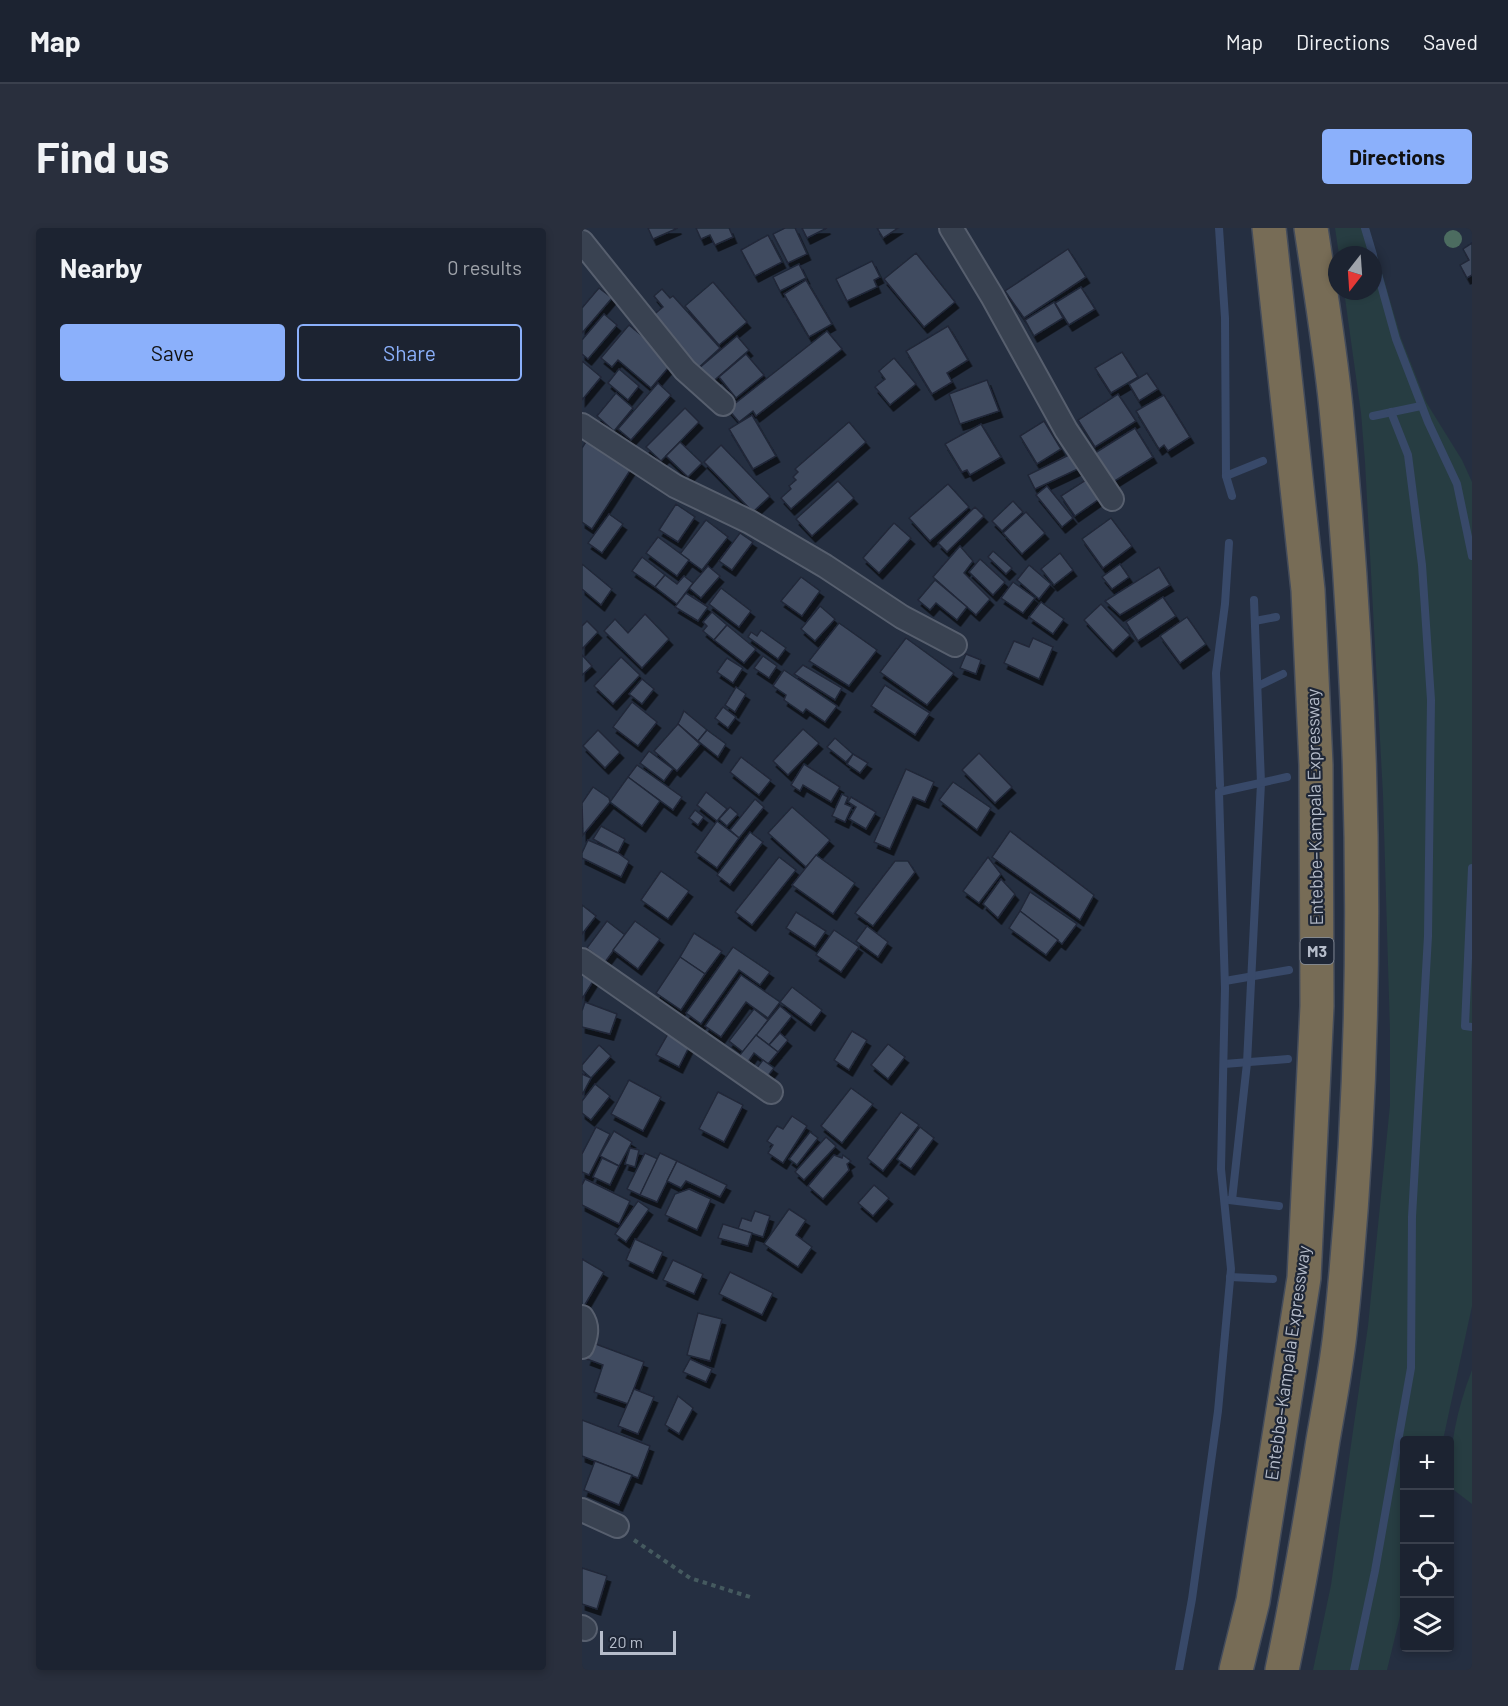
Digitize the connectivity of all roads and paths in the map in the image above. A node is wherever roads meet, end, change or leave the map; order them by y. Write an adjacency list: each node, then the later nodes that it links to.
1 (951, 228): 7 (street)
2 (1269, 228): 16 (highway, Entebbe–Kampala Expressway / M3)
3 (1311, 228): 17 (highway)
4 (582, 242): 5 (street)
5 (723, 404)
6 (582, 425): 8 (street)
7 (1112, 499)
8 (955, 645)
9 (582, 960): 10 (street)
10 (771, 1092)
11 (582, 1317): 12 (street)
12 (582, 1347)
13 (582, 1510): 14 (street)
14 (617, 1526): 15 (path)
15 (750, 1597)
16 (1236, 1670)
17 (1282, 1670)

